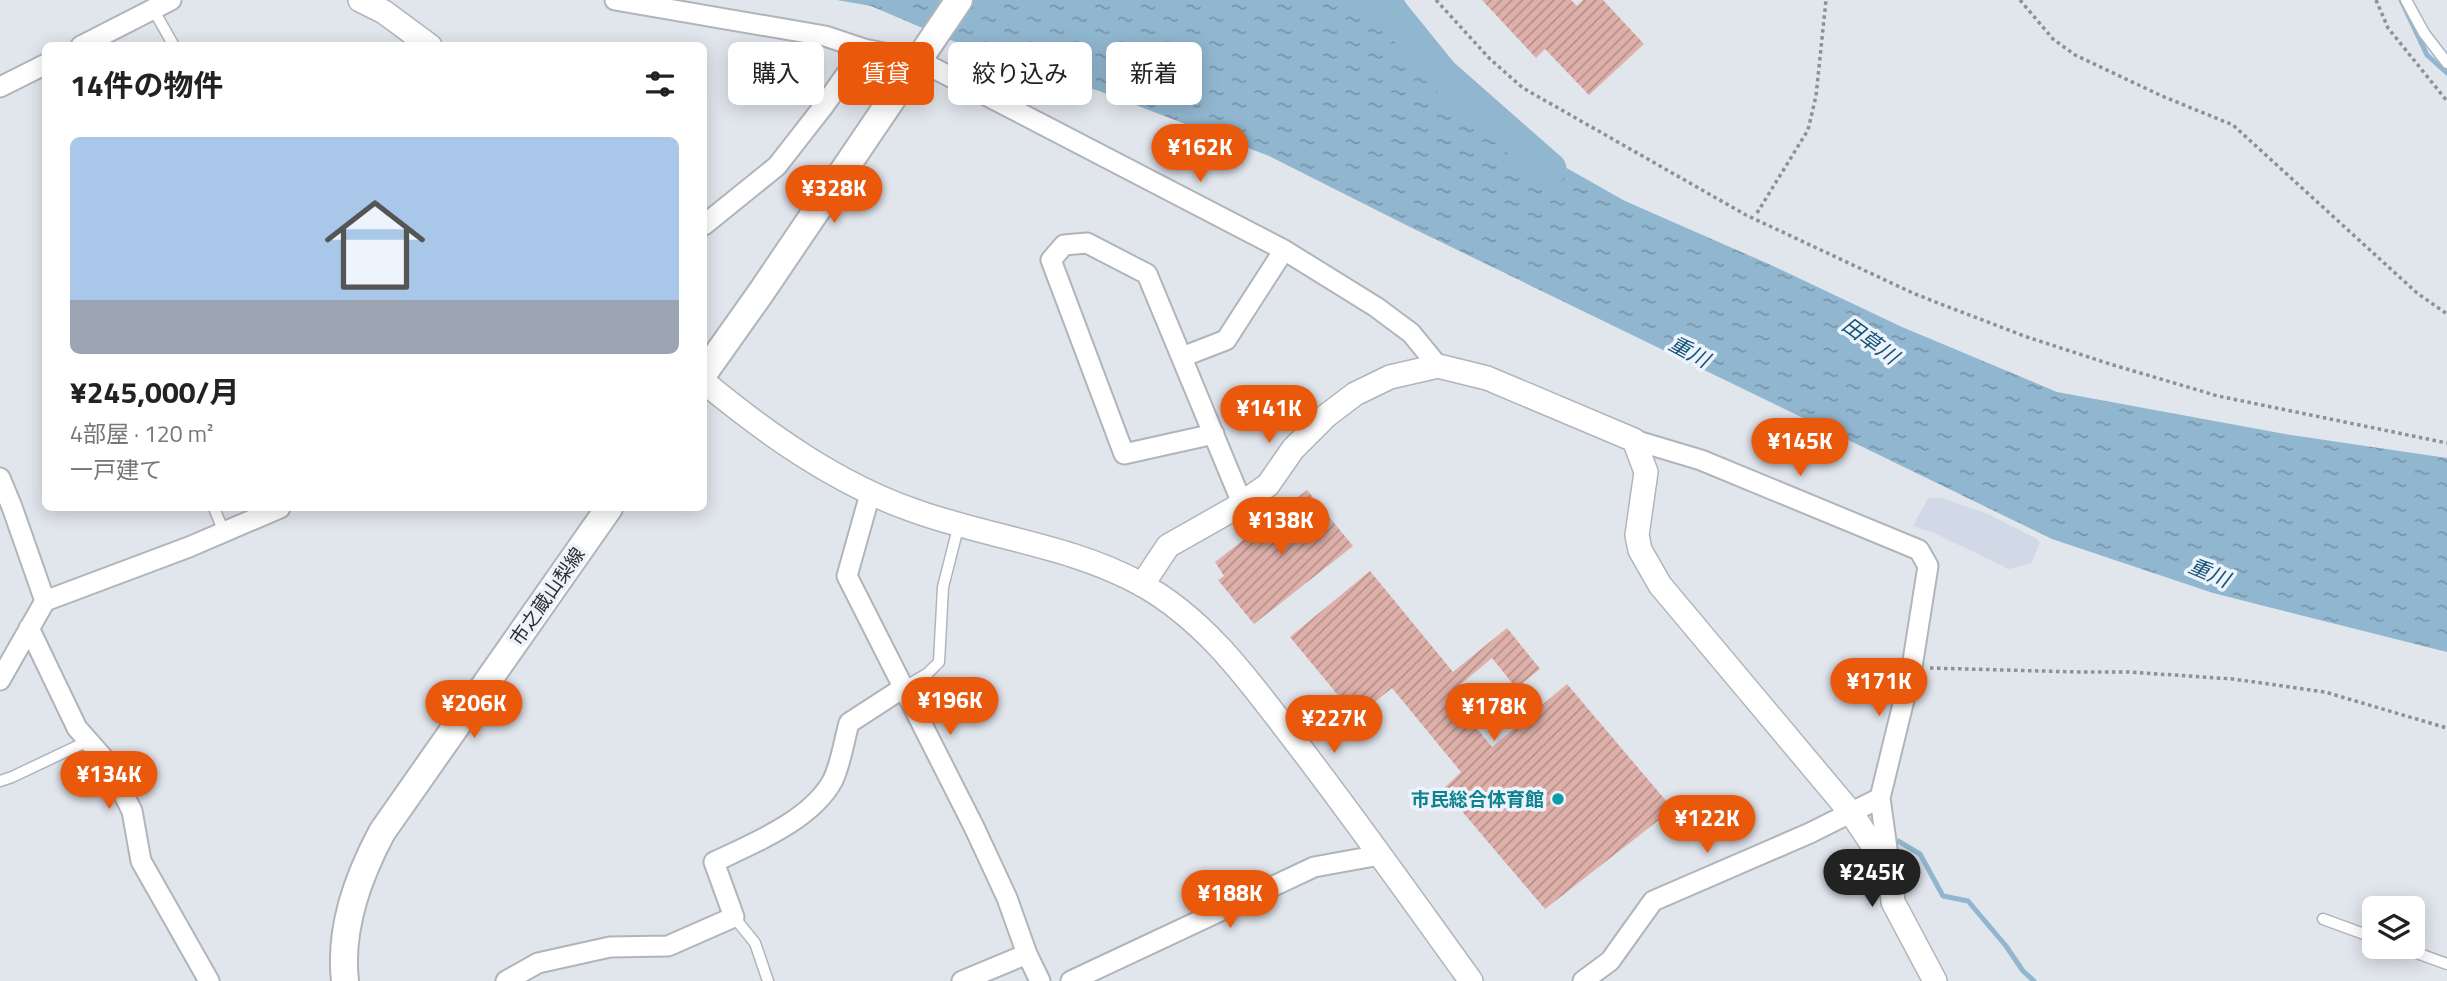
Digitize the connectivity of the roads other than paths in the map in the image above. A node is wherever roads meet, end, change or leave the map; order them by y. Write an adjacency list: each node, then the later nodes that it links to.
1 (171, 0): 6 (street)
2 (360, 0): 9 (street)
3 (615, 0): 10 (street)
4 (960, 0): 11 (main road)
5 (2406, 0): 13 (lane)
6 (153, 9): 7 (street); 8 (lane)
7 (89, 42)
8 (172, 42)
9 (425, 42)
10 (843, 42)
11 (930, 42)
12 (934, 62): 19 (street)
13 (2447, 63)
14 (42, 66): 16 (street)
15 (838, 86): 18 (street)
16 (0, 87)
17 (887, 105): 22 (main road)
18 (707, 223)
19 (1284, 250): 20 (street); 21 (street)
20 (1182, 357): 24 (street); 24 (street)
21 (1438, 366): 25 (street); 28 (street)
22 (707, 369)
23 (707, 384): 27 (street)
24 (1213, 434): 28 (street)
25 (1634, 440): 41 (street); 42 (street)
26 (0, 478): 35 (street)
27 (870, 495): 32 (street); 38 (street)
28 (1242, 503): 34 (street)
29 (215, 511): 33 (lane)
30 (273, 511): 33 (street)
31 (607, 511): 52 (main road, 市之蔵山梨線)
32 (959, 524): 34 (street); 38 (lane)
33 (224, 532): 35 (street)
34 (1142, 585): 43 (street)
35 (45, 601): 36 (street)
36 (29, 628): 37 (street); 39 (street)
37 (0, 680)
38 (903, 688): 45 (street); 48 (street)
39 (88, 741): 40 (lane); 51 (street)
40 (0, 781)
41 (1880, 798): 42 (street); 44 (street)
42 (1852, 814): 44 (street); 59 (street)
43 (1380, 855): 57 (street); 58 (street)
44 (1890, 871): 60 (street)
45 (734, 917): 53 (street); 54 (lane)
46 (2323, 919): 47 (lane)
47 (2362, 933)
48 (1027, 954): 55 (street); 56 (street)
49 (2425, 956): 50 (lane)
50 (2447, 964)
51 (209, 981)
52 (345, 981)
53 (506, 981)
54 (768, 981)
55 (962, 981)
56 (1040, 981)
57 (1071, 981)
58 (1471, 981)
59 (1584, 981)
60 (1935, 981)

